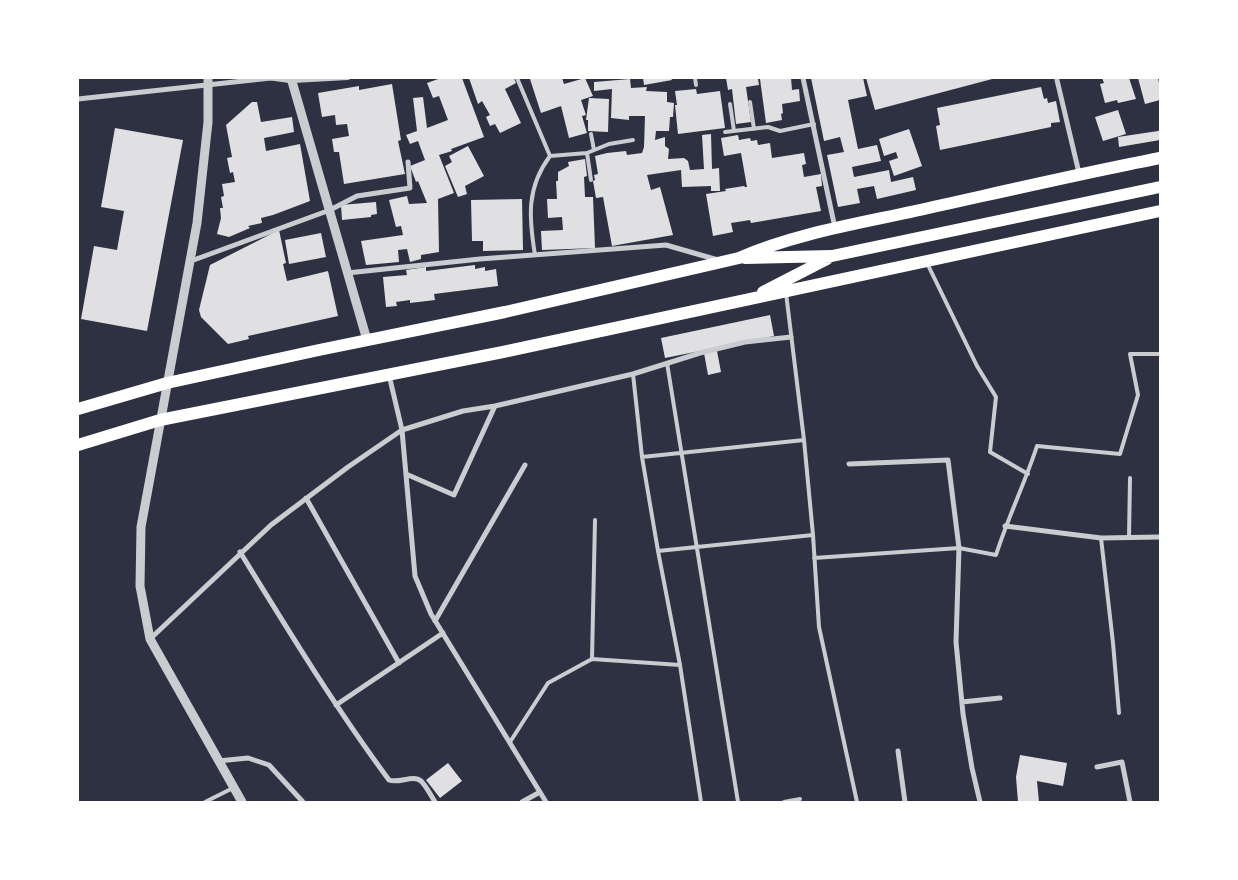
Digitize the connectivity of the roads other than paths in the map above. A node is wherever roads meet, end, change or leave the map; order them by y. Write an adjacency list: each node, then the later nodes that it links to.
1 (348, 78): 5 (lane)
2 (517, 78): 20 (lane)
3 (695, 78): 8 (lane)
4 (803, 78): 12 (street)
5 (292, 79): 7 (street); 26 (street)
6 (1057, 80): 23 (street)
7 (208, 82): 9 (street); 33 (street)
8 (696, 85)
9 (78, 98)
10 (750, 102): 13 (lane)
11 (730, 104): 14 (lane)
12 (814, 124): 13 (lane); 28 (street)
13 (754, 129): 14 (lane)
14 (734, 131): 15 (lane)
15 (725, 132)
16 (590, 134): 18 (lane)
17 (633, 140): 18 (lane)
18 (594, 150): 19 (lane)
19 (587, 153): 20 (lane); 24 (lane)
20 (550, 156): 29 (lane)
21 (1160, 158): 23 (main road)
22 (408, 162): 26 (street)
23 (1079, 174): 28 (main road)
24 (591, 180)
25 (1160, 187): 30 (main road)
26 (330, 210): 33 (street); 35 (street)
27 (1160, 211): 32 (main road)
28 (835, 228): 31 (main road)
29 (535, 255): 34 (street); 35 (street)
30 (832, 256): 31 (main road); 37 (main road)
31 (739, 258): 34 (main road)
32 (926, 260): 36 (main road); 56 (lane)
33 (190, 261): 44 (street)
34 (724, 261): 39 (main road)
35 (347, 273): 39 (street)
36 (786, 291): 37 (main road); 38 (lane)
37 (747, 299): 42 (main road)
38 (791, 337): 41 (street); 49 (lane)
39 (368, 340): 44 (main road)
40 (1160, 354): 56 (lane)
41 (667, 363): 43 (street); 51 (lane)
42 (389, 374): 47 (main road); 48 (street)
43 (633, 374): 45 (street); 52 (lane)
44 (167, 384): 46 (main road); 47 (street)
45 (495, 406): 48 (street); 55 (street)
46 (78, 409)
47 (160, 420): 50 (main road); 72 (street)
48 (402, 430): 55 (street); 58 (street)
49 (804, 440): 51 (lane); 61 (lane)
50 (78, 444)
51 (680, 453): 52 (lane); 65 (lane)
52 (642, 457): 67 (lane)
53 (849, 464): 66 (street)
54 (525, 465): 70 (street)
55 (406, 474): 70 (street)
56 (1028, 474): 60 (lane)
57 (1130, 478): 64 (lane)
58 (306, 498): 68 (street); 74 (street)
59 (595, 520): 73 (lane)
60 (1005, 526): 63 (street); 66 (lane)
61 (813, 535): 65 (lane); 69 (lane)
62 (1160, 537): 64 (street)
63 (1101, 538): 64 (street); 79 (lane)
64 (1129, 538)
65 (697, 546): 67 (lane); 94 (lane)
66 (959, 548): 69 (lane); 77 (street)
67 (658, 551): 75 (lane)
68 (240, 552): 72 (street); 78 (street)
69 (814, 558): 96 (lane)
70 (436, 621): 71 (street)
71 (443, 633): 74 (street); 80 (street)
72 (150, 639): 82 (street)
73 (592, 659): 75 (lane); 80 (lane)
74 (399, 663): 78 (street)
75 (680, 665): 93 (lane)
76 (1000, 698): 77 (street)
77 (962, 702): 98 (street)
78 (336, 705): 90 (street)
79 (1119, 713)
80 (510, 742): 85 (street)
81 (898, 751): 97 (street)
82 (217, 761): 84 (street); 89 (street)
83 (1097, 767): 99 (street)
84 (233, 788): 87 (lane); 88 (street)
85 (540, 792): 91 (street); 92 (street)
86 (800, 799): 95 (lane)
87 (205, 802)
88 (242, 802)
89 (303, 802)
90 (436, 802)
91 (522, 802)
92 (546, 802)
93 (701, 802)
94 (738, 802)
95 (784, 802)
96 (857, 802)
97 (905, 802)
98 (980, 802)
99 (1130, 802)

